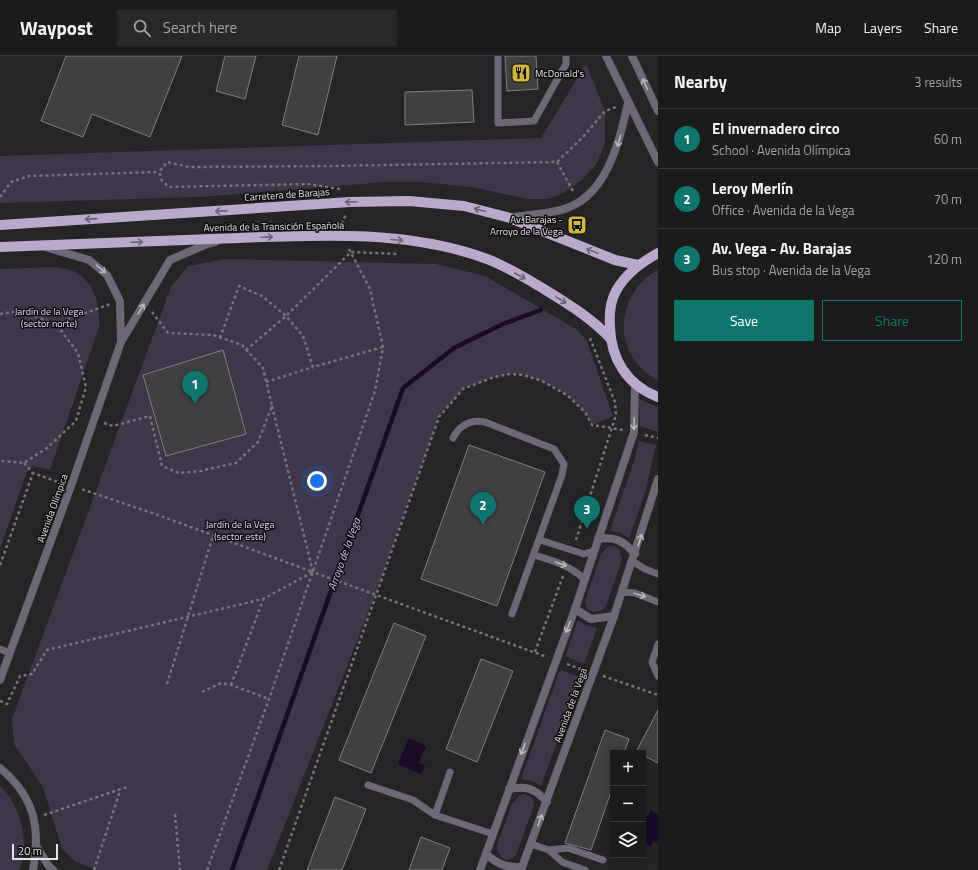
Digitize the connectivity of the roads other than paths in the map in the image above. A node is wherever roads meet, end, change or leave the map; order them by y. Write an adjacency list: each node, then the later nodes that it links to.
1 (498, 56): 2 (lane)
2 (566, 56)
3 (606, 56): 5 (street)
4 (632, 56): 6 (street, one-way to 4)
5 (628, 103): 7 (street); 8 (street, one-way to 8)
6 (658, 111)
7 (658, 162)
8 (510, 218): 9 (main road, Carretera de Barajas, one-way to 9); 14 (main road, Carretera de Barajas, one-way to 8)
9 (0, 225)
10 (244, 238): 11 (main road, Avenida de la Transición Española, one-way to 10); 15 (main road, Avenida de la Transición Española, one-way to 15); 16 (street, Avenida Olímpica, one-way to 10)
11 (39, 245): 12 (main road, Avenida de la Transición Española); 16 (street, Avenida Olímpica, one-way to 16)
12 (0, 247)
13 (658, 253): 14 (main road)
14 (638, 265): 15 (main road)
15 (610, 338): 17 (main road)
16 (121, 342): 35 (street, Avenida Olímpica)
17 (635, 385): 18 (main road); 21 (street, one-way to 21)
18 (658, 397)
19 (453, 438): 22 (lane)
20 (658, 479): 25 (street, Avenida de la Vega, one-way to 20)
21 (598, 539): 23 (street); 25 (street)
22 (540, 540): 23 (lane); 24 (lane)
23 (594, 551): 27 (street)
24 (534, 555): 27 (lane, one-way to 27); 31 (lane)
25 (634, 557): 26 (lane); 28 (street, Avenida de la Vega)
26 (658, 574)
27 (584, 579): 30 (street)
28 (622, 592): 29 (lane, one-way to 29); 32 (street, Avenida de la Vega)
29 (658, 602)
30 (575, 609): 32 (street); 41 (street, one-way to 41)
31 (512, 614)
32 (614, 616): 42 (street, Avenida de la Vega)
33 (658, 644): 36 (lane)
34 (0, 649): 35 (lane)
35 (9, 653): 37 (street, Avenida Olímpica)
36 (658, 676)
37 (0, 680)
38 (0, 768): 46 (street)
39 (450, 772): 43 (lane)
40 (368, 785): 43 (lane)
41 (509, 789): 42 (street); 44 (street)
42 (547, 802): 45 (street, Avenida de la Vega, one-way to 42)
43 (436, 815): 44 (lane)
44 (493, 834): 48 (street)
45 (531, 844): 47 (lane); 50 (street, Avenida de la Vega)
46 (37, 847): 51 (street); 52 (street)
47 (549, 850): 49 (lane); 54 (lane)
48 (486, 854): 50 (street, Avenida de la Vega); 53 (street)
49 (603, 860)
50 (522, 868)
51 (33, 870)
52 (53, 870)
53 (480, 870)
54 (585, 870)

